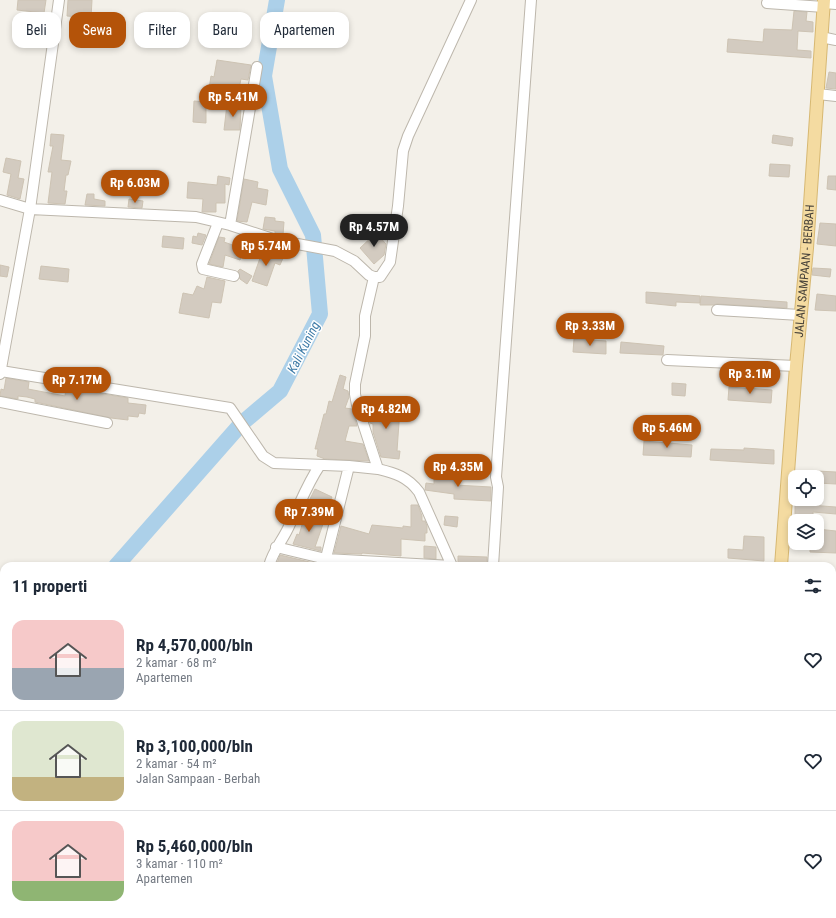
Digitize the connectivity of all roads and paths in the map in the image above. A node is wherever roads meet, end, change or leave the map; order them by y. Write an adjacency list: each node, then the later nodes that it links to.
1 (59, 0): 12 (street)
2 (471, 0): 16 (street)
3 (531, 0): 31 (street)
4 (827, 3): 5 (street); 6 (main road, JALAN SAMPAAN - BERBAH)
5 (767, 4)
6 (821, 37): 7 (street); 9 (main road, JALAN SAMPAAN - BERBAH)
7 (836, 40)
8 (257, 66): 14 (street)
9 (818, 94): 10 (street); 18 (main road, JALAN SAMPAAN - BERBAH)
10 (836, 96)
11 (0, 200): 12 (street)
12 (30, 209): 13 (street); 21 (street)
13 (218, 223): 14 (street); 15 (street)
14 (230, 225): 16 (street)
15 (234, 276)
16 (374, 277): 26 (street)
17 (717, 310): 18 (street)
18 (800, 315): 20 (main road, JALAN SAMPAAN - BERBAH)
19 (667, 360): 20 (street)
20 (796, 366): 32 (main road, JALAN SAMPAAN - BERBAH)
21 (0, 373): 24 (street)
22 (0, 402): 23 (street)
23 (107, 423)
24 (320, 466): 25 (street); 27 (street)
25 (349, 466): 26 (street); 29 (street)
26 (378, 469): 30 (street)
27 (276, 547): 28 (street); 29 (street)
28 (270, 562)
29 (325, 562)
30 (450, 562)
31 (494, 562)
32 (781, 562)

